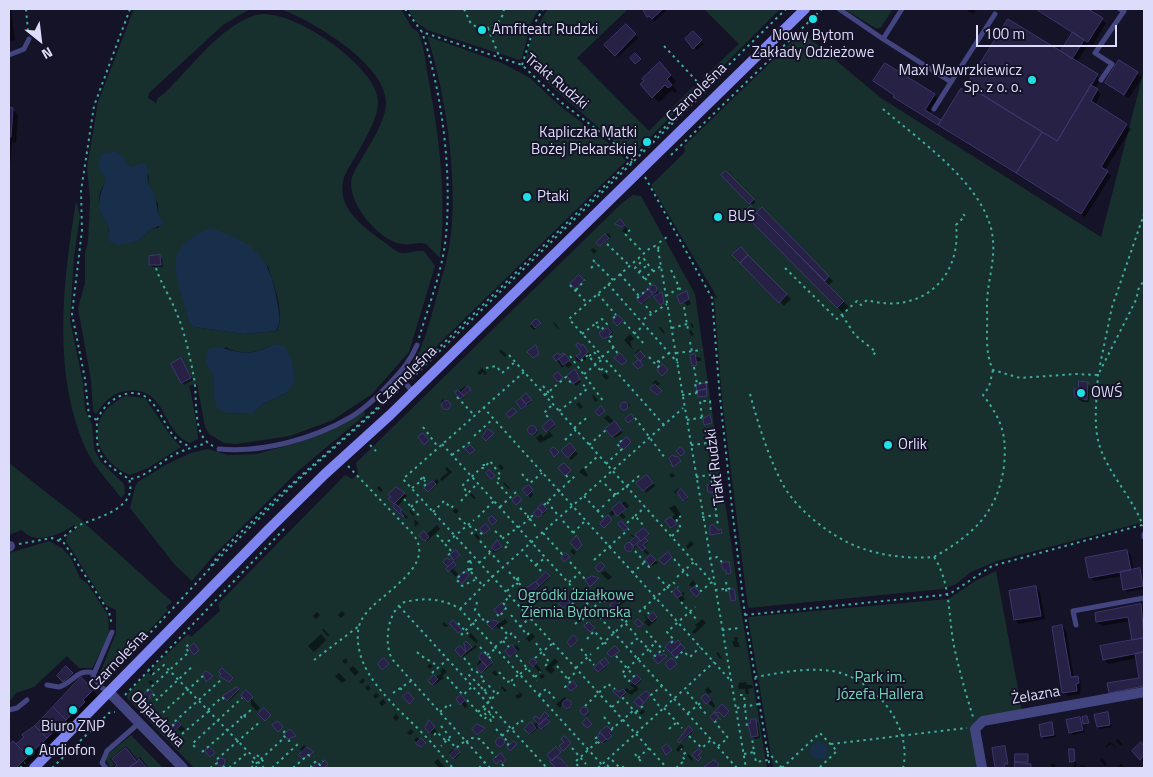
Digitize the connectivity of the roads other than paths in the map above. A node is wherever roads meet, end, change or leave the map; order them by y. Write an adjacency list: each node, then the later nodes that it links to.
1 (804, 9): 14 (street, Czarnoleśna)
2 (839, 9): 7 (lane)
3 (902, 9): 7 (lane)
4 (1120, 9): 9 (lane)
5 (995, 14): 10 (lane)
6 (29, 39): 8 (lane)
7 (883, 39): 10 (lane)
8 (9, 55)
9 (1101, 80)
10 (951, 82): 11 (lane)
11 (934, 109)
12 (418, 345): 13 (lane)
13 (398, 375): 14 (lane); 15 (lane)
14 (408, 386): 22 (street, Czarnoleśna)
15 (219, 449)
16 (1144, 598): 17 (lane)
17 (1076, 625)
18 (112, 632): 19 (lane)
19 (94, 673): 20 (lane); 22 (lane)
20 (47, 685)
21 (1144, 692): 29 (street, Żelazna)
22 (110, 693): 25 (street, Objazdowa); 26 (street, Czarnoleśna)
23 (27, 700): 24 (lane)
24 (9, 710)
25 (139, 723): 27 (lane); 28 (street, Objazdowa)
26 (34, 768)
27 (106, 768)
28 (182, 768)
29 (982, 768)

